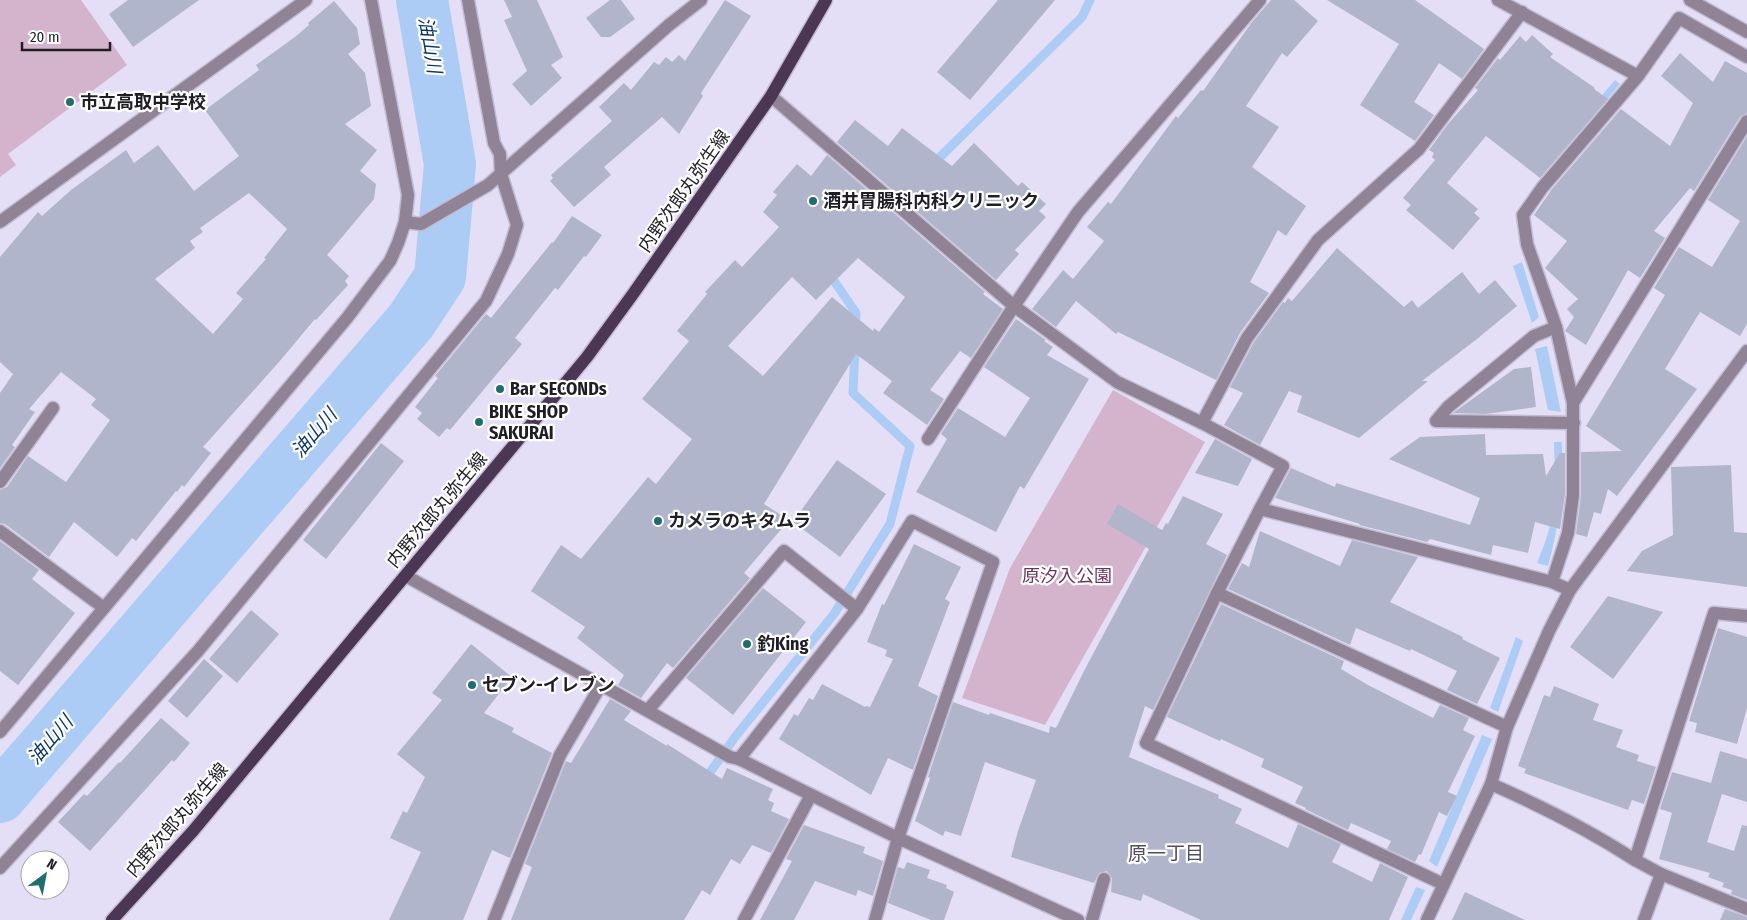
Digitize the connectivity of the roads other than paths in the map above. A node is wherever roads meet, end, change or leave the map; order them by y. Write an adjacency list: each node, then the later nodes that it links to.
1 (306, 0): 16 (street)
2 (371, 0): 17 (street)
3 (468, 0): 15 (street)
4 (701, 0): 15 (street)
5 (826, 0): 13 (main road, 内野次郎丸弥生線)
6 (1260, 0): 18 (street)
7 (1498, 0): 9 (street)
8 (1690, 0): 10 (street)
9 (1522, 12): 12 (street); 23 (street)
10 (1747, 32)
11 (1747, 57): 12 (street)
12 (1638, 76): 19 (street)
13 (771, 96): 18 (street); 29 (main road, 内野次郎丸弥生線)
14 (1747, 121): 21 (street)
15 (501, 174): 17 (street); 45 (street)
16 (0, 222)
17 (405, 222): 33 (street)
18 (1014, 306): 23 (street); 25 (street)
19 (1556, 327): 21 (street); 24 (street)
20 (1747, 351): 31 (street)
21 (1573, 403): 24 (street)
22 (53, 408): 26 (street)
23 (1202, 423): 27 (street)
24 (1574, 424): 30 (street)
25 (928, 439)
26 (0, 482)
27 (1260, 510): 30 (street); 32 (street)
28 (0, 531): 33 (street)
29 (406, 576): 36 (street); 50 (main road, 内野次郎丸弥生線)
30 (1552, 582): 31 (street)
31 (1570, 590): 38 (street)
32 (1217, 593): 38 (street); 48 (street)
33 (104, 608): 39 (street)
34 (856, 608): 37 (street); 40 (street); 43 (street)
35 (1747, 616): 44 (street)
36 (601, 686): 37 (street); 51 (street)
37 (648, 710): 40 (street)
38 (1508, 727): 41 (street)
39 (0, 732)
40 (735, 758): 42 (street)
41 (1491, 784): 44 (street); 48 (street)
42 (811, 795): 43 (street); 52 (street)
43 (898, 838): 53 (street); 54 (street)
44 (1635, 860): 46 (street)
45 (0, 868)
46 (1661, 874): 49 (street); 57 (street)
47 (1104, 879): 55 (street)
48 (1443, 884): 56 (street)
49 (1747, 909)
50 (112, 920)
51 (494, 920)
52 (744, 920)
53 (876, 920)
54 (1078, 920)
55 (1092, 920)
56 (1426, 920)
57 (1644, 920)

